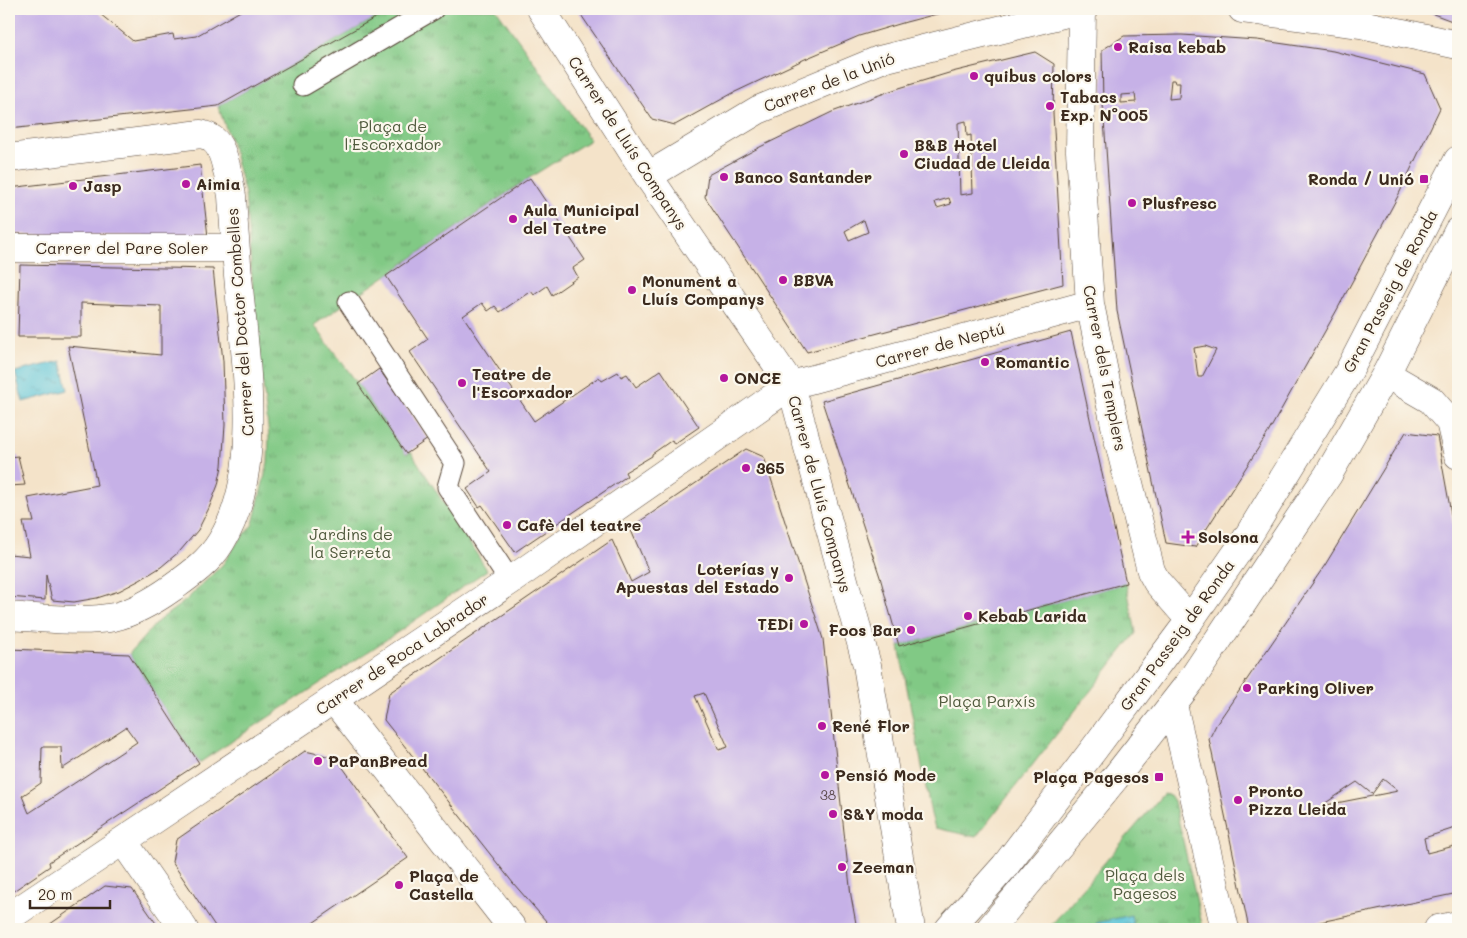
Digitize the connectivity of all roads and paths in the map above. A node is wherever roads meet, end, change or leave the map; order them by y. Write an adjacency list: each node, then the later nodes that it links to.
1 (433, 9): 6 (street)
2 (541, 9): 9 (street, Carrer de Lluís Companys)
3 (1082, 9): 9 (street, Carrer de la Unió); 14 (street, Carrer dels Templers)
4 (1242, 9): 5 (street)
5 (1458, 45)
6 (304, 85)
7 (9, 158): 12 (street, Carrer del Doctor Combelles)
8 (1458, 160): 20 (street, Gran Passeig de Ronda)
9 (648, 176): 16 (street, Carrer de Lluís Companys)
10 (1458, 231): 15 (street, Gran Passeig de Ronda)
11 (9, 248): 12 (street, Carrer del Pare Soler)
12 (235, 248): 19 (street, Carrer del Doctor Combelles)
13 (349, 302): 18 (street)
14 (1090, 304): 16 (street, Carrer de Neptú); 20 (street, Carrer dels Templers)
15 (1386, 374): 17 (street); 22 (street, Gran Passeig de Ronda)
16 (791, 386): 18 (street, Carrer de Roca Labrador); 28 (street, Carrer de Lluís Companys)
17 (1458, 456)
18 (510, 581): 21 (street, Carrer de Roca Labrador)
19 (9, 616)
20 (1190, 620): 29 (street, Gran Passeig de Ronda)
21 (334, 700): 23 (street, Carrer de Roca Labrador); 27 (street)
22 (1173, 705): 30 (street, Gran Passeig de Ronda); 31 (street)
23 (123, 841): 24 (street, Carrer de Roca Labrador); 26 (street)
24 (9, 917)
25 (1458, 925): 32 (street)
26 (184, 929)
27 (513, 929)
28 (911, 929)
29 (949, 929)
30 (990, 929)
31 (1226, 929)
32 (1438, 929)

